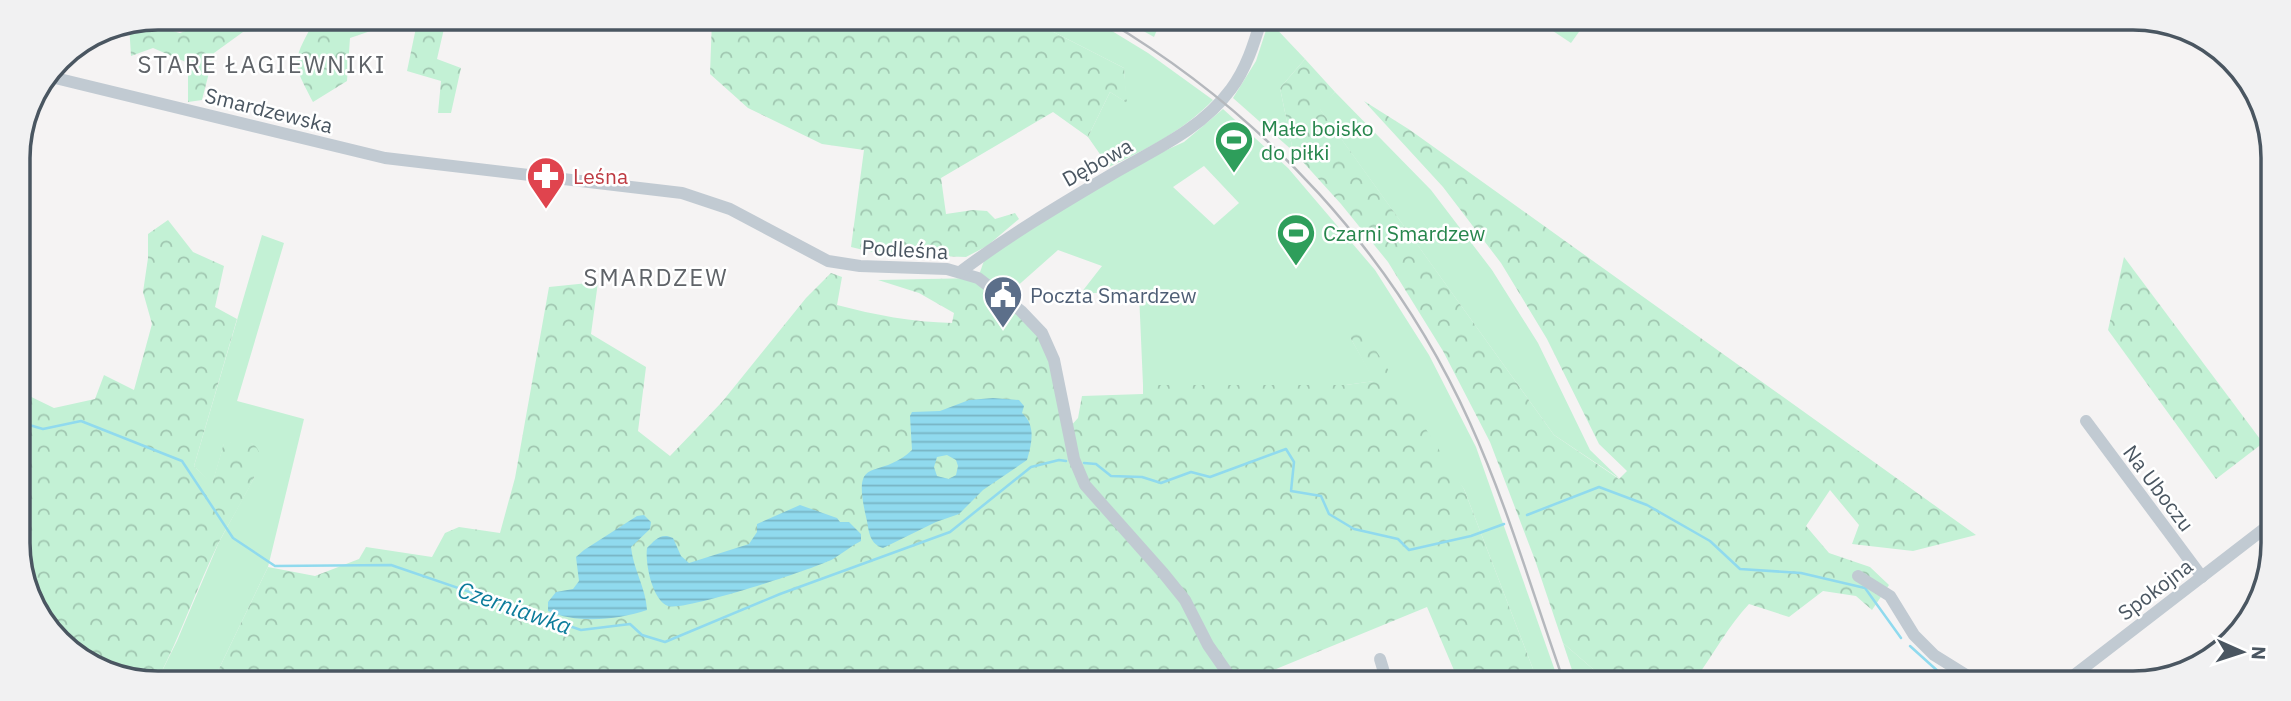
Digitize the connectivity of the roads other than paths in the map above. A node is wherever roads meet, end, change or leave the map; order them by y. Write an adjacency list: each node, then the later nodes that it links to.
1 (1257, 30): 4 (street, Dębowa)
2 (57, 78): 3 (street, Smardzewska)
3 (441, 166): 5 (street, Podleśna)
4 (987, 252): 5 (street, Dębowa); 6 (street)
5 (960, 272): 6 (street, Podleśna)
6 (978, 278): 12 (street, Podleśna)
7 (2086, 421): 10 (street, Na Uboczu)
8 (2261, 531): 10 (street, Spokojna)
9 (1858, 576): 14 (street)
10 (2202, 577): 15 (street, Spokojna)
11 (1380, 659): 13 (street)
12 (1226, 671)
13 (1384, 671)
14 (1960, 671)
15 (2080, 671)

